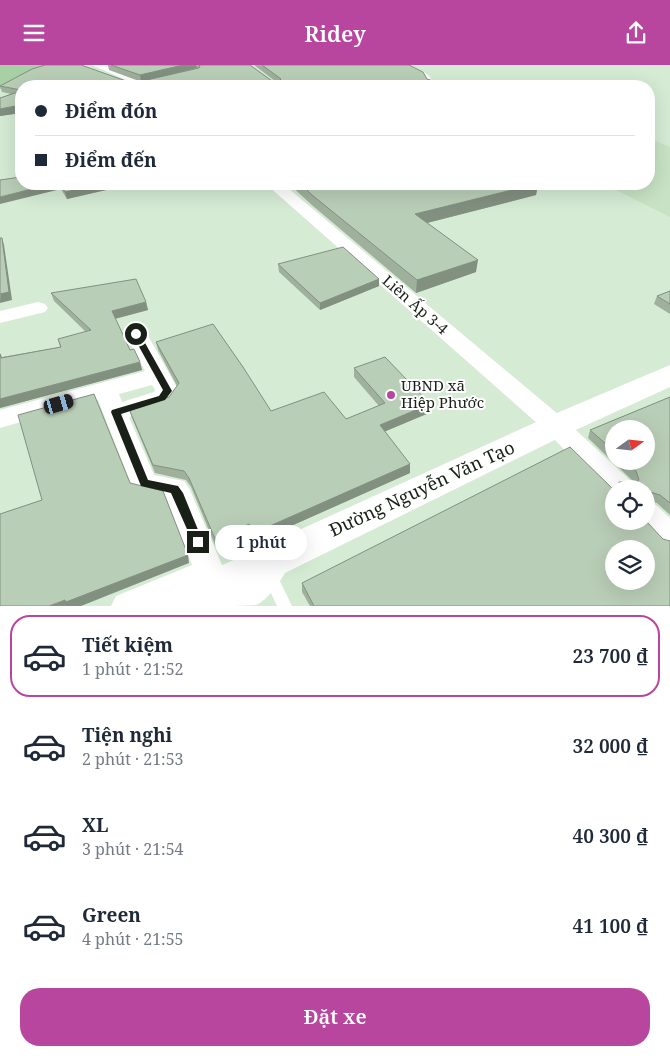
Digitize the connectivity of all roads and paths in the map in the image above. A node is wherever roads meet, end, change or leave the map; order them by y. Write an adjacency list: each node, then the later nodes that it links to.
1 (97, 65): 5 (street)
2 (404, 65): 6 (lane)
3 (85, 67): 4 (street)
4 (125, 80)
5 (129, 80)
6 (428, 80)
7 (281, 190): 14 (street, Liên Ấp 3-4)
8 (38, 308): 9 (street)
9 (0, 317)
10 (136, 334): 12 (street)
11 (670, 375): 14 (main road, Đường Nguyễn Văn Tạo)
12 (111, 402): 13 (street); 19 (street)
13 (0, 419)
14 (556, 426): 15 (street, Liên Ấp 3-4); 18 (main road, Đường Nguyễn Văn Tạo)
15 (612, 480)
16 (655, 522): 17 (street)
17 (670, 537)
18 (278, 563): 19 (street); 21 (main road, Đường Nguyễn Văn Tạo); 22 (street); 23 (lane)
19 (210, 573): 20 (street)
20 (127, 606)
21 (176, 606)
22 (227, 606)
23 (286, 606)

